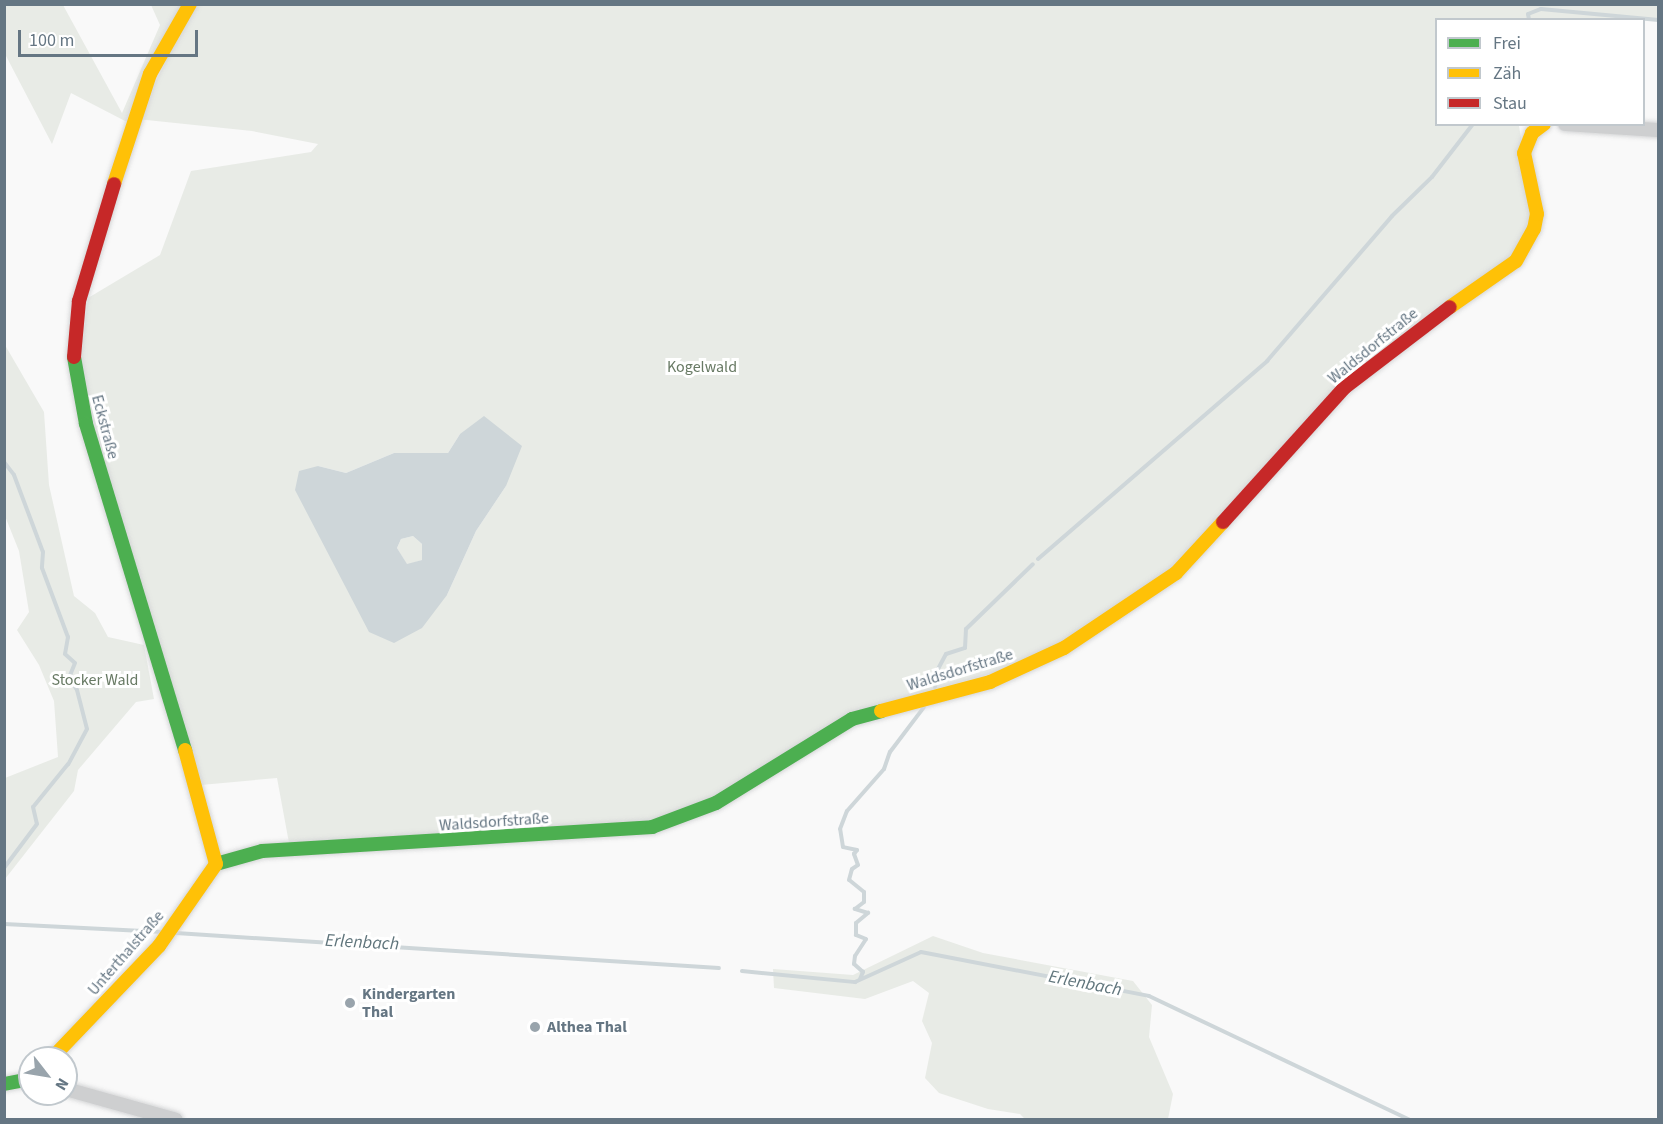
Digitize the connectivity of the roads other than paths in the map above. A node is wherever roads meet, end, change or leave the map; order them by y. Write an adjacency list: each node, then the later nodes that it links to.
1 (190, 4): 5 (street, Eckstraße)
2 (1541, 126): 5 (street, Waldsdorfstraße)
3 (1596, 126): 4 (street)
4 (1659, 130)
5 (216, 864): 6 (street, Unterthalstraße)
6 (63, 1046)
7 (78, 1092): 8 (street)
8 (176, 1119)

